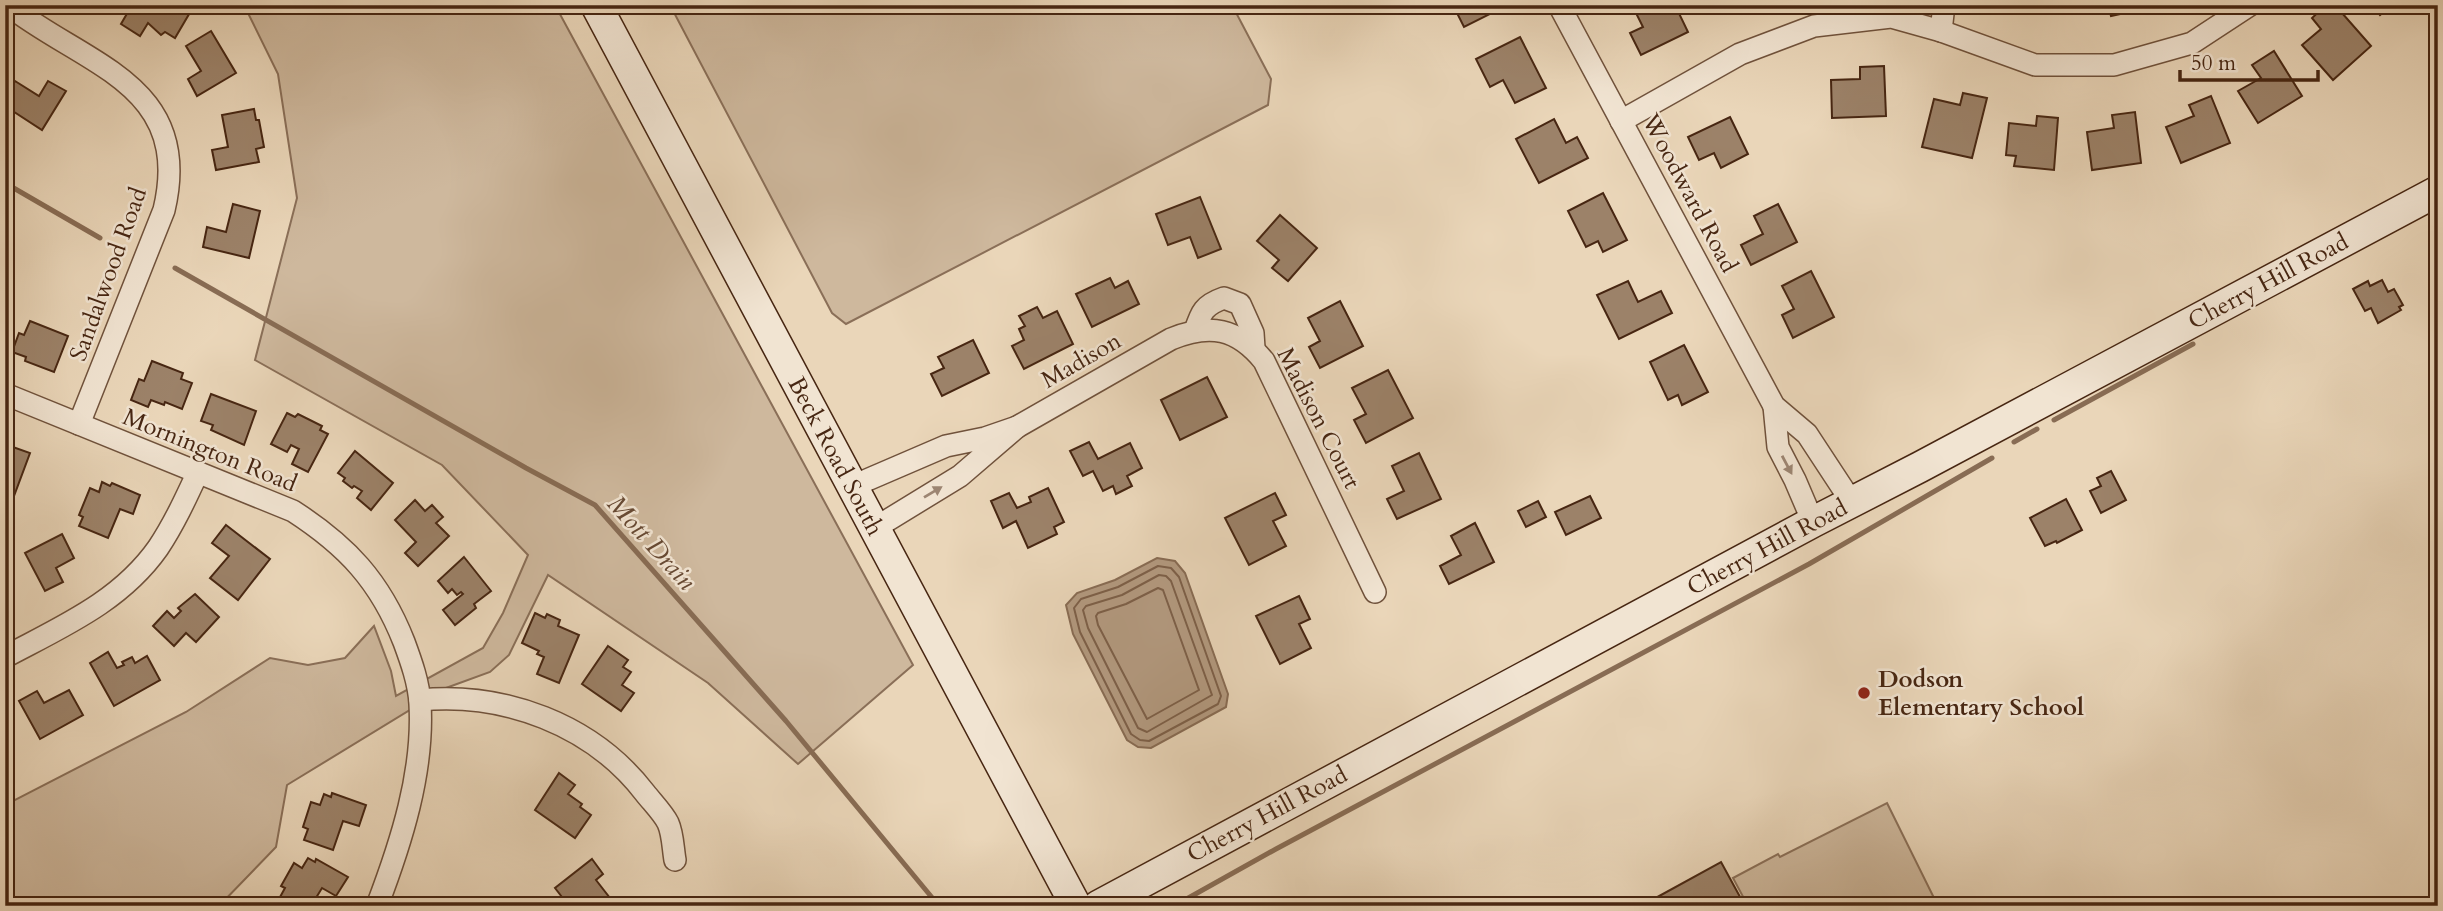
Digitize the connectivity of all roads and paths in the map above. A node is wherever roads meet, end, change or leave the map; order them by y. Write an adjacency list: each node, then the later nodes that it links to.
1 (8, 5): 14 (street, Sandalwood Road)
2 (596, 5): 17 (main road, Beck Road South)
3 (1559, 5): 7 (street, Woodward Road)
4 (1944, 5): 6 (street)
5 (2250, 5): 6 (street)
6 (1941, 31): 7 (street)
7 (1621, 121): 13 (street, Woodward Road)
8 (2438, 191): 18 (main road, Cherry Hill Road)
9 (1195, 331): 10 (street, Madison Court); 11 (street, Madison Court); 11 (street)
10 (1171, 339): 15 (street, Madison)
11 (1254, 348): 21 (street, Madison Court)
12 (5, 394): 14 (street, Mornington Road)
13 (1774, 406): 18 (street, Woodward Road); 19 (street, Woodward Road, one-way to 19)
14 (79, 425): 16 (street, Mornington Road)
15 (1017, 427): 17 (street, Madison); 20 (street, Madison, one-way to 15)
16 (198, 472): 22 (street); 23 (street, Mornington Road)
17 (853, 486): 20 (main road, Beck Road South)
18 (1851, 501): 19 (main road, Cherry Hill Road)
19 (1813, 522): 27 (main road, Cherry Hill Road)
20 (875, 528): 26 (main road, Beck Road South)
21 (1375, 592)
22 (5, 657)
23 (420, 700): 24 (street); 25 (street, Mornington Road)
24 (675, 860)
25 (377, 906)
26 (1076, 906)
27 (1098, 906)

